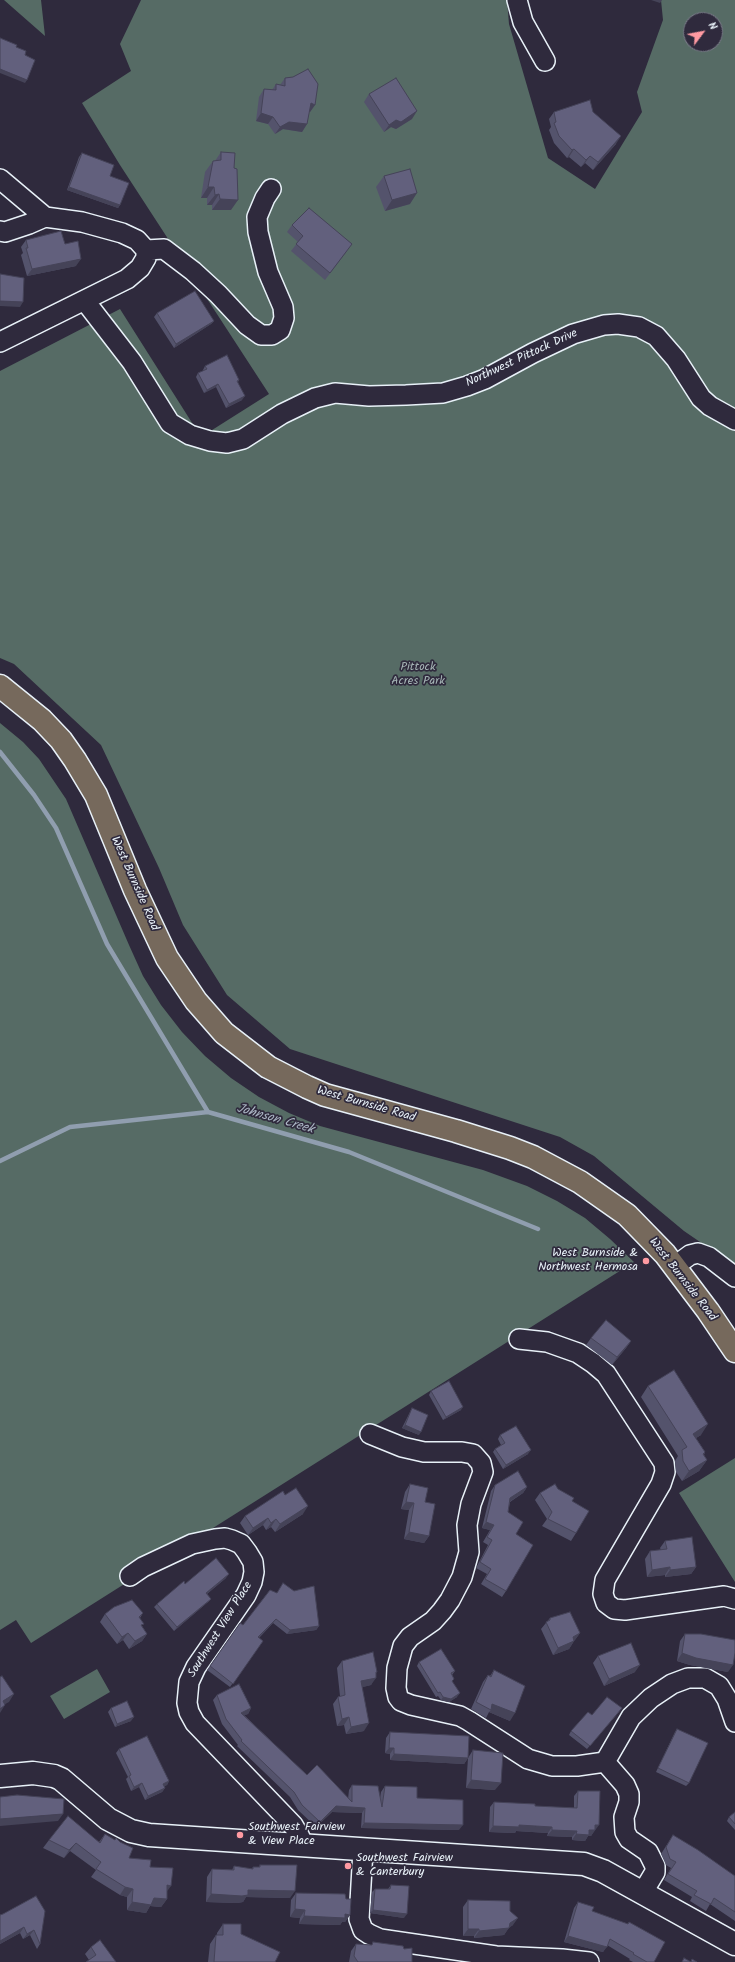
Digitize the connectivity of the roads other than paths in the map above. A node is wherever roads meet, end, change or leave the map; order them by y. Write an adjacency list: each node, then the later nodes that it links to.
1 (517, 0): 2 (street)
2 (545, 61)
3 (0, 179): 5 (street)
4 (271, 189): 7 (street)
5 (45, 217): 6 (street); 7 (street)
6 (0, 231)
7 (146, 250): 8 (street)
8 (84, 301): 9 (street); 10 (street, Northwest Pittock Drive)
9 (0, 342)
10 (735, 420)
11 (0, 686): 12 (main road, West Burnside Road)
12 (675, 1266): 13 (street); 15 (main road, West Burnside Road)
13 (735, 1277)
14 (519, 1339): 18 (street)
15 (735, 1351)
16 (370, 1434): 20 (street)
17 (130, 1576): 22 (street, Southwest View Place)
18 (735, 1598)
19 (735, 1722): 20 (street)
20 (605, 1762): 24 (street)
21 (0, 1776): 22 (street)
22 (301, 1844): 23 (street)
23 (363, 1850): 24 (street); 26 (street)
24 (643, 1892): 25 (street)
25 (735, 1944)
26 (589, 1962)

